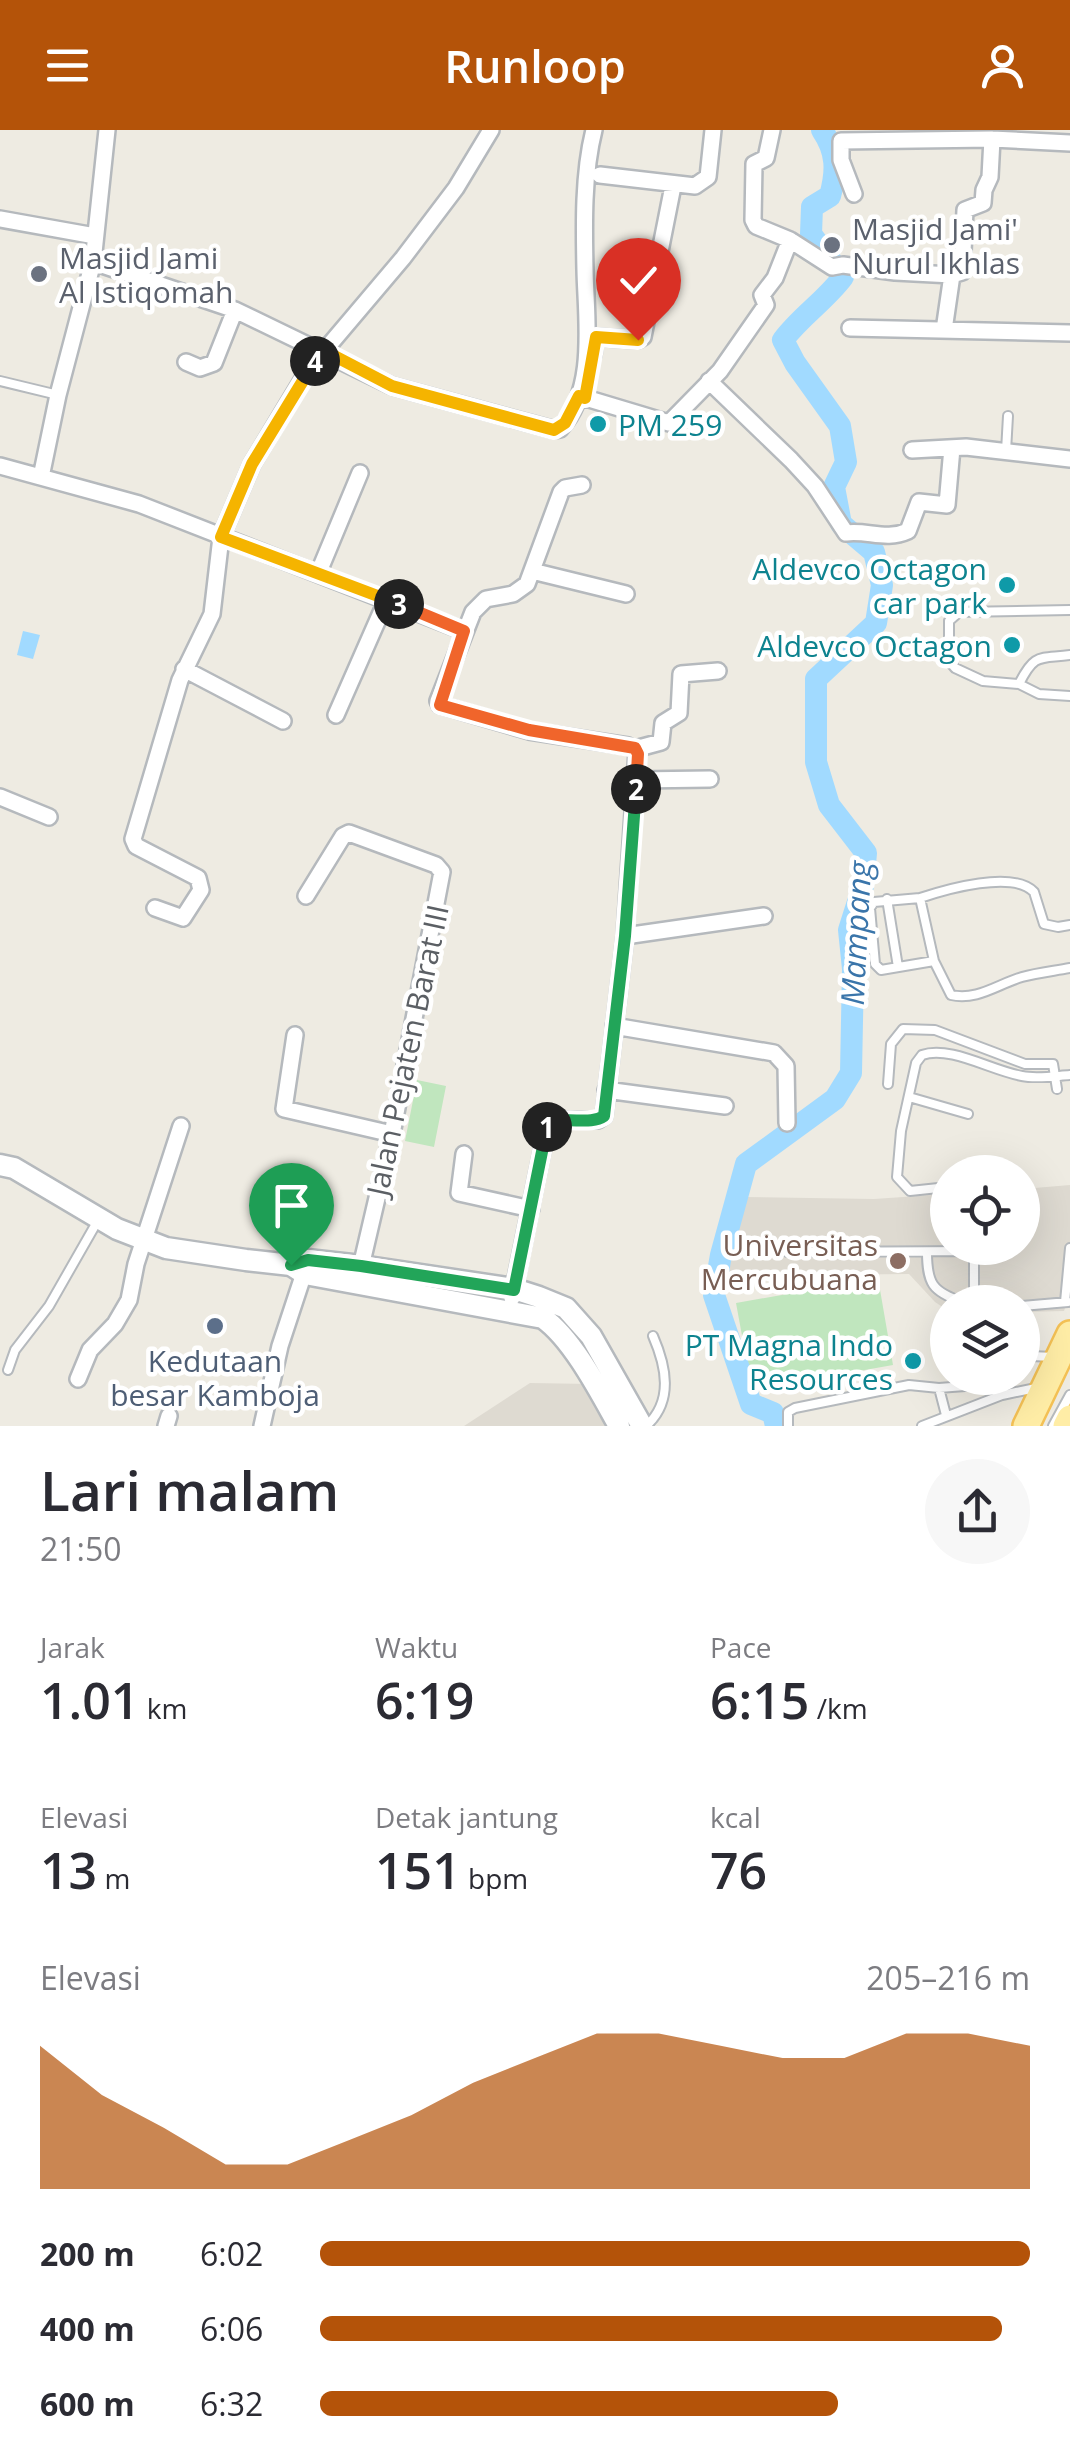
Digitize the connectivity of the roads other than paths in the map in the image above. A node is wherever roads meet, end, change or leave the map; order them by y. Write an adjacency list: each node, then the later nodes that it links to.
1 (107, 130): 13 (street)
2 (491, 130): 21 (street)
3 (594, 130): 26 (street)
4 (713, 130): 10 (street)
5 (772, 130): 14 (street)
6 (836, 136): 7 (street); 11 (street)
7 (992, 140): 8 (street); 16 (street)
8 (1070, 143)
9 (600, 174): 10 (street)
10 (673, 186): 26 (street)
11 (854, 194)
12 (0, 219): 13 (street)
13 (95, 236): 15 (street)
14 (790, 240): 16 (street); 23 (street)
15 (94, 262): 17 (street); 25 (street)
16 (952, 275): 19 (street)
17 (235, 310): 21 (street); 22 (street)
18 (850, 328): 19 (street)
19 (944, 330): 20 (street)
20 (1070, 333)
21 (323, 350): 26 (street); 36 (street)
22 (186, 362)
23 (708, 381): 26 (street); 28 (street)
24 (0, 382): 25 (lane)
25 (58, 395): 34 (street)
26 (582, 397)
27 (1008, 416): 30 (lane)
28 (952, 448): 29 (street); 30 (street)
29 (912, 450)
30 (1006, 451): 31 (street)
31 (1070, 459)
32 (0, 466): 34 (street)
33 (360, 472): 38 (street)
34 (40, 477): 36 (street)
35 (582, 485): 37 (street)
36 (221, 537): 38 (street); 44 (street)
37 (532, 571): 39 (street); 42 (street)
38 (318, 574): 40 (street)
39 (626, 594)
40 (388, 599): 42 (street); 48 (street)
41 (1070, 610): 46 (lane)
42 (464, 631): 50 (street)
43 (1070, 656): 46 (lane)
44 (184, 669): 49 (street); 58 (street)
45 (718, 670): 50 (street)
46 (1019, 684): 47 (lane)
47 (1070, 696)
48 (336, 714)
49 (283, 721)
50 (635, 748): 52 (street)
51 (710, 779): 52 (street)
52 (636, 780): 61 (street)
53 (0, 796): 54 (street)
54 (49, 817)
55 (306, 896): 77 (street, Jalan Pejaten Barat III)
56 (920, 898): 57 (lane); 60 (lane); 62 (lane)
57 (886, 900): 63 (lane); 63 (lane)
58 (154, 908)
59 (764, 916): 61 (street)
60 (1070, 925)
61 (625, 936): 65 (street)
62 (934, 962): 63 (lane); 64 (lane)
63 (898, 967)
64 (1070, 968)
65 (614, 1026): 71 (street); 75 (street)
66 (295, 1035): 77 (street)
67 (1070, 1075): 68 (lane)
68 (1056, 1076): 69 (lane); 70 (lane); 72 (lane)
69 (888, 1084)
70 (1057, 1089)
71 (606, 1090): 73 (street); 81 (street)
72 (908, 1097): 74 (lane); 80 (lane)
73 (724, 1106)
74 (968, 1114)
75 (787, 1122)
76 (182, 1126): 83 (street)
77 (392, 1134): 88 (street, Jalan Pejaten Barat III)
78 (464, 1154): 81 (street)
79 (4, 1161): 82 (street)
80 (930, 1188)
81 (531, 1209): 91 (street)
82 (99, 1218): 83 (street); 97 (lane)
83 (143, 1241): 87 (street); 98 (street)
84 (1070, 1248): 92 (lane)
85 (788, 1252): 86 (lane)
86 (926, 1252): 89 (lane); 90 (lane)
87 (301, 1266): 88 (street); 105 (street)
88 (358, 1275): 91 (street)
89 (933, 1285)
90 (974, 1285)
91 (512, 1300): 106 (street); 107 (street)
92 (1068, 1302): 93 (lane)
93 (1040, 1304)
94 (653, 1336): 107 (lane)
95 (1065, 1346): 96 (lane); 100 (main road)
96 (1040, 1353)
97 (8, 1370)
98 (78, 1379)
99 (930, 1387): 108 (lane)
100 (1059, 1390): 104 (lane); 110 (main road)
101 (941, 1395): 103 (lane)
102 (1002, 1395): 103 (lane)
103 (946, 1414): 109 (lane)
104 (1065, 1424)
105 (262, 1426)
106 (619, 1426)
107 (644, 1426)
108 (788, 1426)
109 (922, 1426)
110 (1026, 1426)

